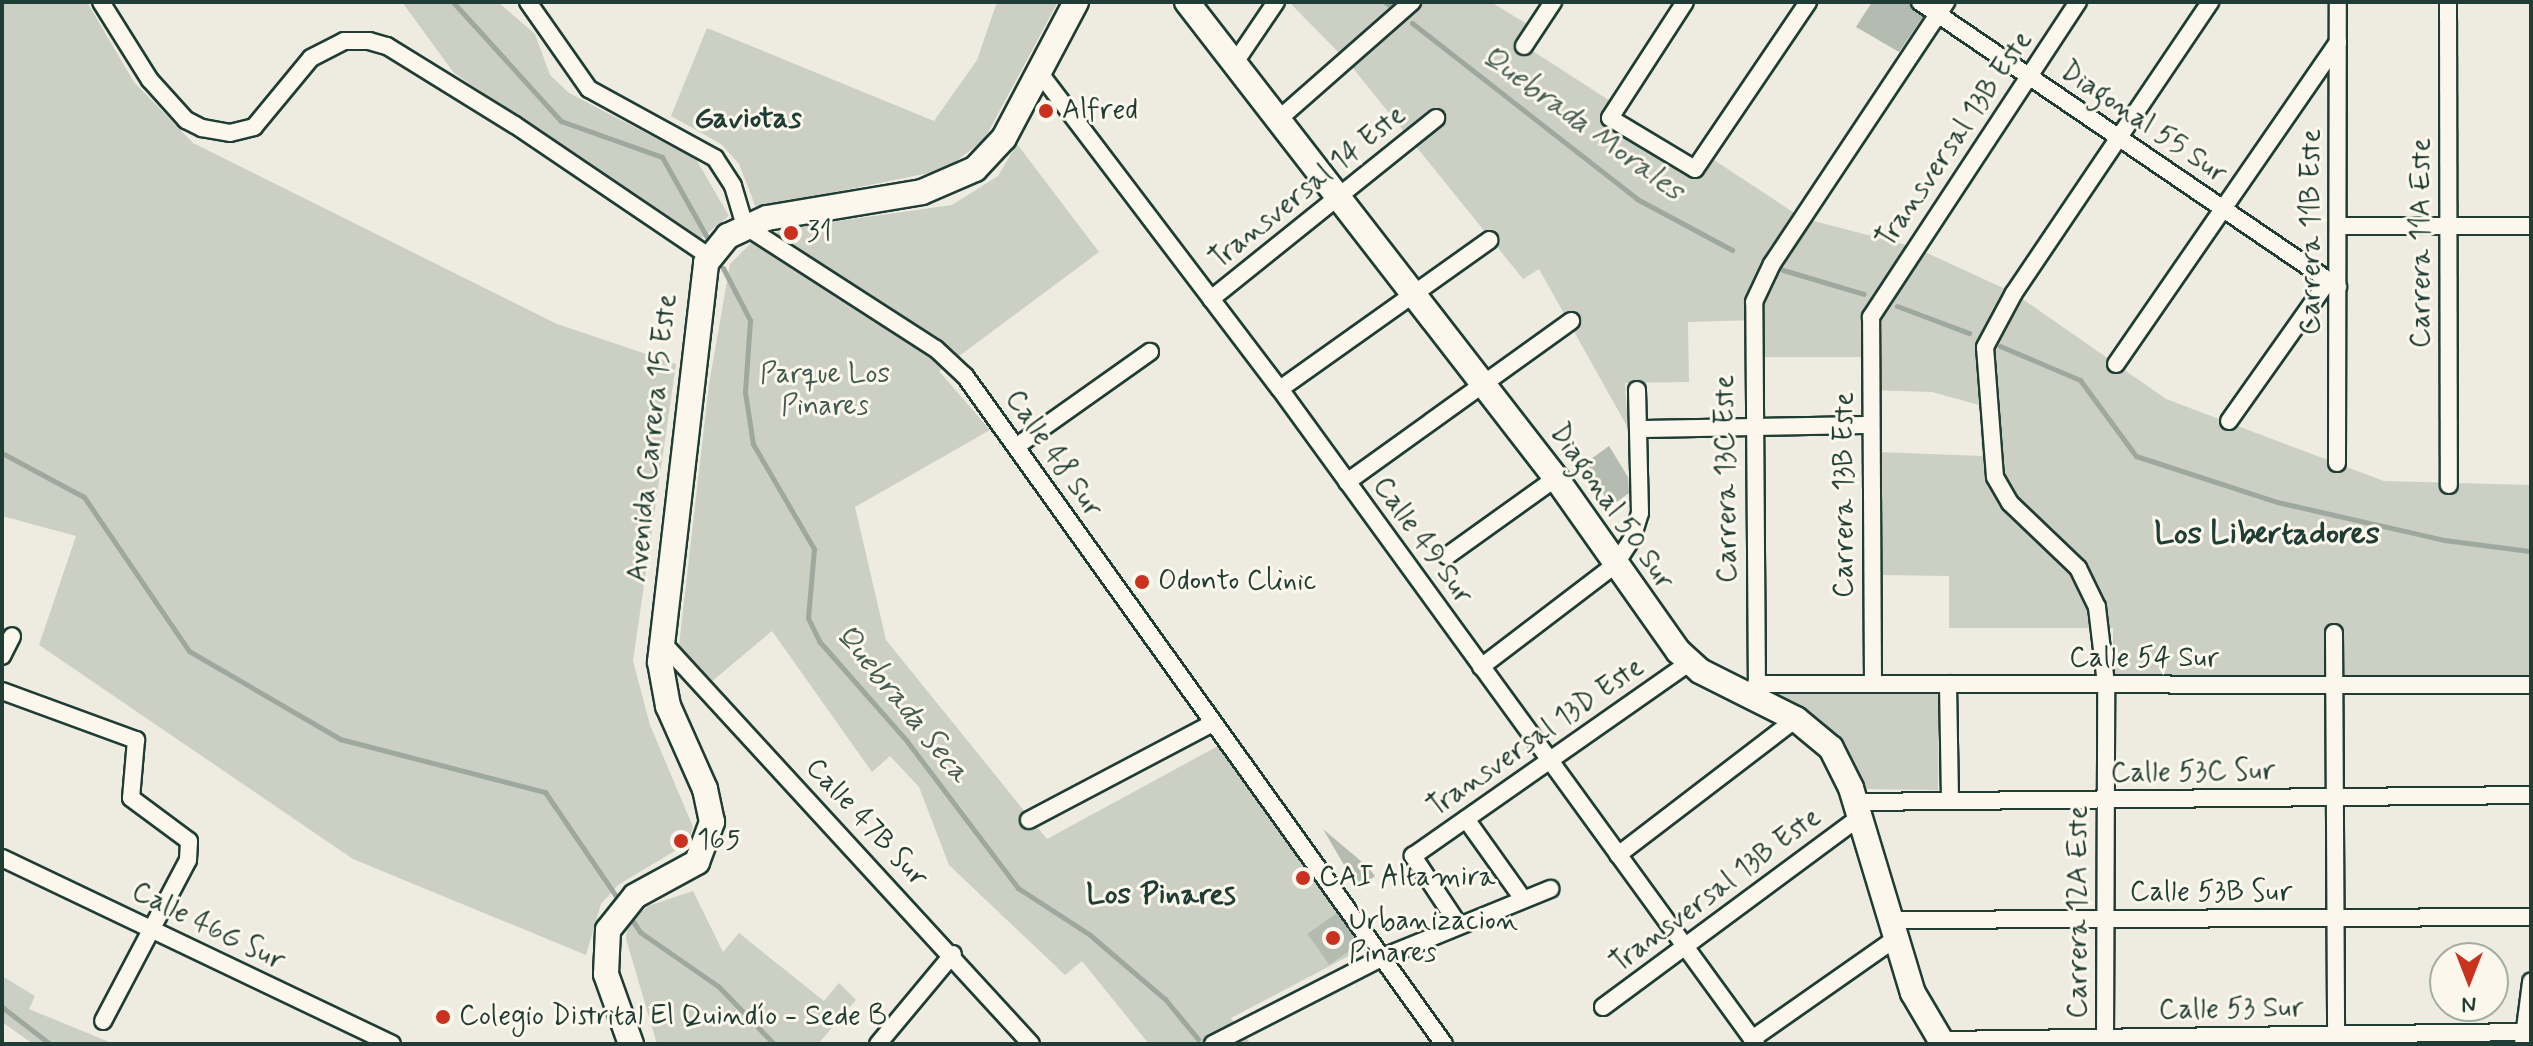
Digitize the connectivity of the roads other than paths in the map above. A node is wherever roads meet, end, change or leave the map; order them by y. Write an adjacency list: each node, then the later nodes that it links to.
1 (101, 2): 31 (street)
2 (528, 2): 26 (street)
3 (1076, 2): 19 (main road)
4 (1187, 2): 18 (main road, Diagonal 50 Sur)
5 (1276, 2): 18 (street)
6 (1412, 2): 21 (street)
7 (1553, 2): 17 (street)
8 (1685, 2): 9 (street)
9 (1808, 2)
10 (1920, 2): 15 (street, Diagonal 55 Sur)
11 (2078, 2): 20 (street, Transversal 13B Este)
12 (2210, 2): 23 (street)
13 (2338, 2): 16 (street, Carrera 11B Este)
14 (2448, 2): 29 (street, Carrera 11A Este)
15 (1942, 8): 20 (street, Diagonal 55 Sur); 44 (street, Carrera 13C Este)
16 (2338, 42): 25 (street); 27 (street, Carrera 11B Este)
17 (1524, 46)
18 (1236, 61): 21 (main road, Diagonal 50 Sur)
19 (1039, 72): 26 (main road); 34 (street, Calle 49 Sur)
20 (2028, 76): 23 (street, Diagonal 55 Sur); 35 (street, Transversal 13B Este)
21 (1280, 118): 24 (main road, Diagonal 50 Sur)
22 (1436, 118): 24 (street, Transversal 14 Este)
23 (2118, 138): 25 (street, Diagonal 55 Sur); 61 (street, Carrera 12A Este)
24 (1343, 199): 33 (main road, Diagonal 50 Sur); 34 (street, Transversal 14 Este)
25 (2223, 209): 32 (street, Diagonal 55 Sur); 38 (street)
26 (745, 226): 31 (main road); 46 (street, Calle 48 Sur)
27 (2338, 226): 29 (street); 32 (street, Carrera 11B Este)
28 (2531, 226): 29 (street)
29 (2448, 228): 50 (street, Carrera 11A Este)
30 (1490, 240): 33 (street)
31 (710, 257): 55 (main road, Avenida Carrera 15 Este)
32 (2333, 284): 42 (street); 47 (street, Carrera 11B Este)
33 (1414, 294): 39 (main road, Diagonal 50 Sur); 40 (street)
34 (1211, 299): 40 (street, Calle 49 Sur)
35 (1875, 306): 43 (street, Carrera 13B Este)
36 (1571, 321): 39 (street)
37 (1150, 352): 46 (street)
38 (2116, 364)
39 (1483, 384): 48 (main road, Diagonal 50 Sur); 49 (street)
40 (1280, 389): 49 (street, Calle 49 Sur)
41 (1637, 390): 45 (street)
42 (2229, 421)
43 (1870, 425): 44 (street); 59 (street, Carrera 13B Este)
44 (1752, 428): 45 (street); 65 (street, Carrera 13C Este)
45 (1638, 429): 52 (street)
46 (1017, 446): 67 (street, Calle 48 Sur)
47 (2337, 463)
48 (1556, 478): 51 (street); 52 (main road, Diagonal 50 Sur)
49 (1347, 482): 58 (street, Calle 49 Sur)
50 (2449, 485)
51 (1447, 556)
52 (1615, 565): 57 (main road, Diagonal 50 Sur); 58 (street)
53 (2334, 633): 62 (street)
54 (12, 636): 56 (street)
55 (661, 641): 87 (street, Calle 47B Sur); 99 (main road, Avenida Carrera 15 Este)
56 (2, 656)
57 (1689, 663): 65 (main road, Diagonal 50 Sur); 68 (street, Transversal 13D Este)
58 (1481, 667): 68 (street, Calle 49 Sur)
59 (1873, 684): 60 (street, Calle 54 Sur); 65 (street, Calle 54 Sur)
60 (1948, 684): 61 (street, Calle 54 Sur); 72 (street)
61 (2106, 684): 62 (street, Calle 54 Sur); 71 (street, Carrera 12A Este)
62 (2334, 685): 63 (street, Calle 54 Sur); 70 (street)
63 (2531, 685)
64 (2, 691): 84 (street)
65 (1757, 691): 66 (main road, Diagonal 50 Sur)
66 (1796, 719): 73 (main road, Diagonal 50 Sur); 76 (street)
67 (1213, 723): 75 (street); 88 (street, Calle 48 Sur)
68 (1549, 761): 74 (street, Transversal 13D Este); 76 (street, Calle 49 Sur)
69 (2531, 795): 70 (street, Calle 53C Sur)
70 (2335, 797): 71 (street, Calle 53C Sur); 81 (street)
71 (2106, 800): 72 (street, Calle 53C Sur); 82 (street, Carrera 12A Este)
72 (1950, 801): 73 (street, Calle 53C Sur)
73 (1858, 809): 85 (main road, Diagonal 50 Sur); 86 (street, Transversal 13B Este)
74 (1466, 819): 79 (street); 83 (street, Transversal 13D Este)
75 (1029, 820)
76 (1618, 855): 86 (street, Calle 49 Sur)
77 (2, 858): 84 (street, Calle 46G Sur)
78 (1550, 889): 79 (street)
79 (1523, 899): 83 (street)
80 (2531, 917): 81 (street, Calle 53B Sur)
81 (2335, 918): 82 (street, Calle 53B Sur); 93 (street)
82 (2105, 919): 85 (street, Calle 53B Sur); 96 (street, Carrera 12A Este)
83 (1458, 924): 88 (street)
84 (148, 927): 91 (street); 98 (street, Calle 46G Sur)
85 (1893, 929): 95 (street); 97 (main road, Diagonal 50 Sur)
86 (1685, 947): 90 (street, Transversal 13B Este); 95 (street, Calle 49 Sur)
87 (953, 954): 100 (street); 101 (street, Calle 47B Sur)
88 (1381, 958): 102 (street); 103 (street, Calle 48 Sur)
89 (2531, 982): 92 (street)
90 (1603, 1007)
91 (103, 1021)
92 (2524, 1038): 93 (street, Calle 53 Sur)
93 (2336, 1039): 94 (street, Calle 53 Sur)
94 (2221, 1040): 96 (street, Calle 53 Sur)
95 (1754, 1041)
96 (2105, 1041): 97 (street, Calle 53 Sur)
97 (1941, 1042)
98 (392, 1044)
99 (631, 1044)
100 (878, 1044)
101 (1031, 1044)
102 (1213, 1044)
103 (1444, 1044)

